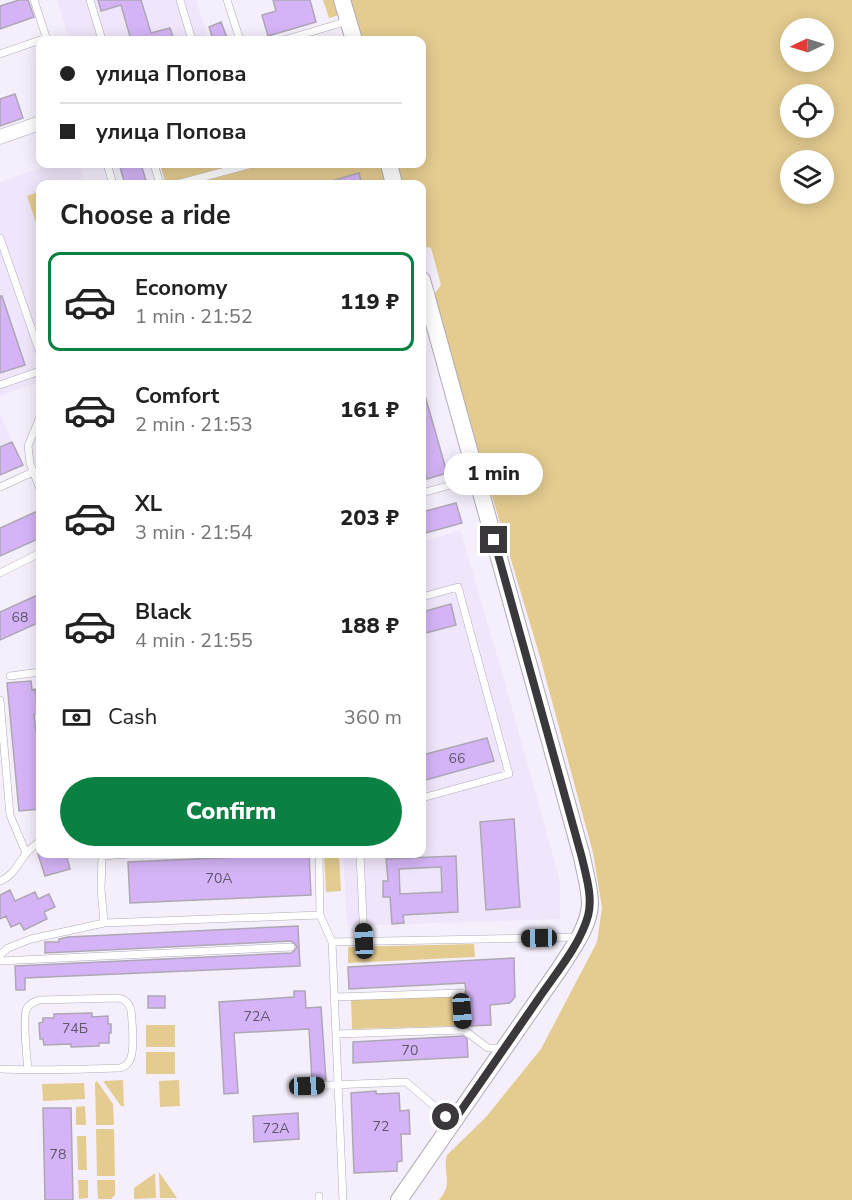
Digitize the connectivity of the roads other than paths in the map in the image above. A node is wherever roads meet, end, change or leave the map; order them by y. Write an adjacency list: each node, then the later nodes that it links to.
1 (34, 0): 7 (lane)
2 (90, 0): 8 (lane)
3 (180, 0): 9 (lane)
4 (227, 0): 10 (lane)
5 (342, 0): 6 (street)
6 (348, 21): 11 (lane); 12 (street)
7 (45, 36)
8 (101, 36)
9 (191, 36)
10 (239, 36)
11 (297, 36)
12 (353, 36)
13 (36, 42): 14 (lane)
14 (0, 54)
15 (36, 124): 16 (street)
16 (0, 137)
17 (237, 168): 18 (lane)
18 (192, 180)
19 (0, 238): 21 (lane)
20 (426, 297): 26 (street)
21 (36, 342)
22 (36, 372): 23 (lane)
23 (0, 385)
24 (36, 434): 25 (lane)
25 (33, 472): 27 (lane); 28 (lane)
26 (476, 478): 29 (lane); 45 (street)
27 (36, 479)
28 (0, 487)
29 (426, 492)
30 (36, 556): 31 (lane)
31 (0, 573)
32 (426, 596): 36 (lane)
33 (36, 673): 34 (lane)
34 (10, 676)
35 (0, 700): 38 (lane)
36 (426, 797)
37 (36, 844): 38 (lane)
38 (26, 853): 42 (lane)
39 (102, 858): 44 (lane)
40 (318, 858): 43 (lane)
41 (360, 858): 46 (lane)
42 (0, 881)
43 (320, 915): 44 (lane); 47 (lane)
44 (104, 923): 49 (lane)
45 (579, 937): 46 (lane); 54 (street)
46 (364, 941): 47 (lane)
47 (332, 942): 51 (lane)
48 (291, 948): 50 (lane)
49 (0, 956)
50 (0, 961)
51 (335, 997): 52 (lane); 53 (lane)
52 (464, 1029): 53 (lane); 54 (lane)
53 (336, 1034): 57 (lane)
54 (505, 1048): 59 (street)
55 (0, 1069): 56 (lane)
56 (28, 1070): 56 (lane)
57 (339, 1085): 58 (lane); 59 (lane); 60 (lane)
58 (307, 1086)
59 (453, 1122): 61 (street)
60 (343, 1200)
61 (399, 1200)

